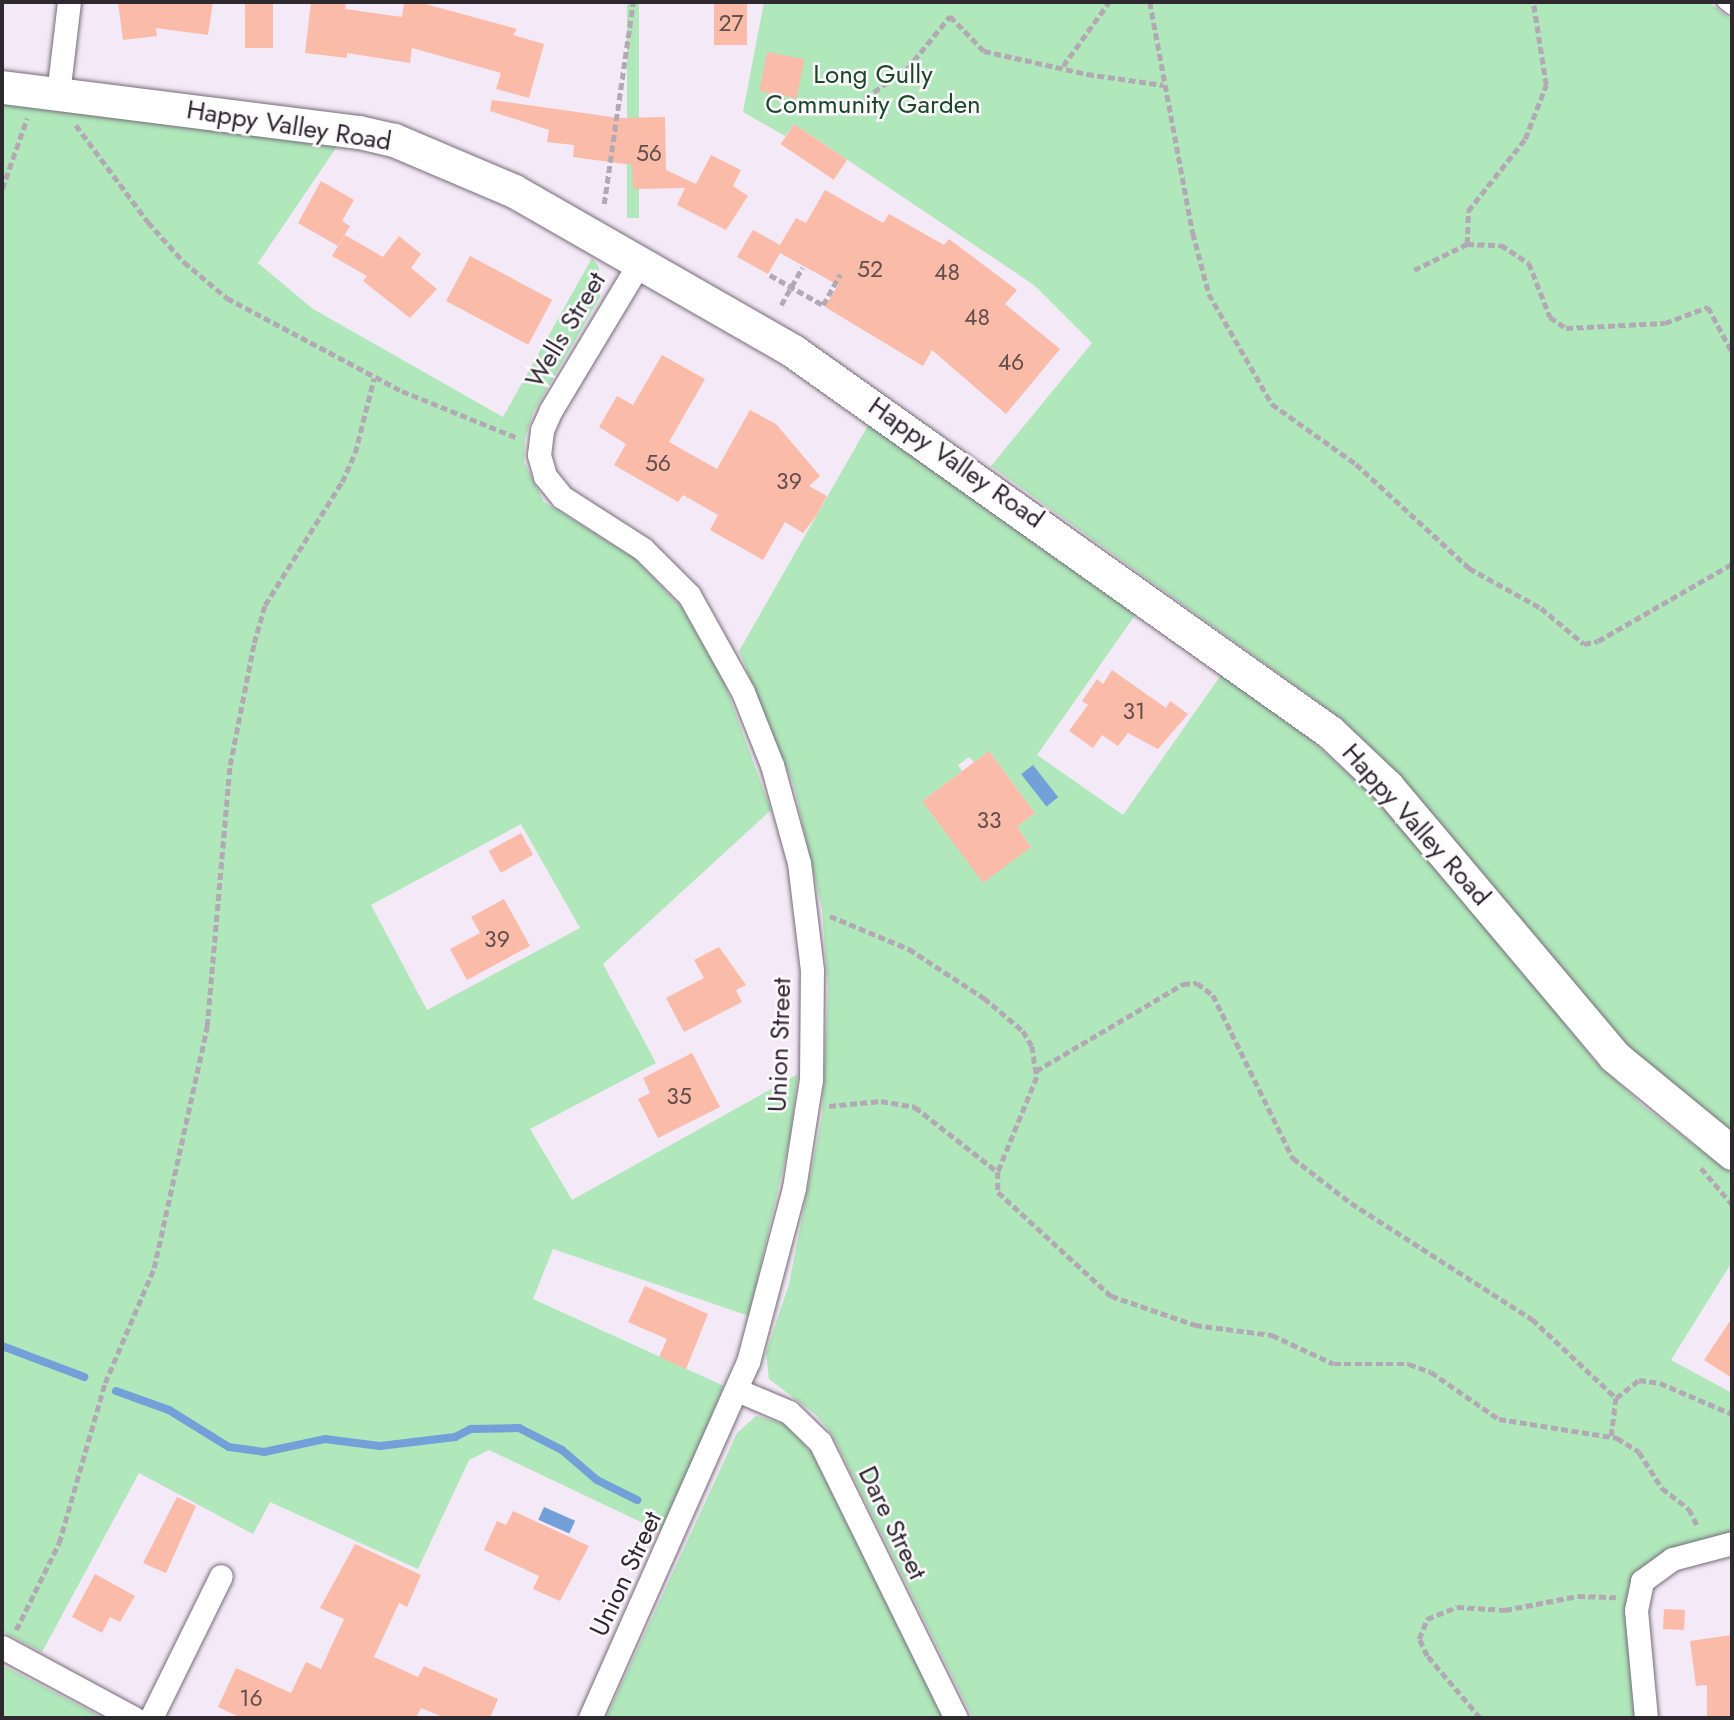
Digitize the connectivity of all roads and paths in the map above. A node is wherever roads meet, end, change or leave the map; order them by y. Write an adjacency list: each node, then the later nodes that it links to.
1 (69, 2): 11 (street)
2 (633, 2): 14 (path)
3 (1109, 2): 8 (path)
4 (1150, 2): 9 (path)
5 (1533, 2): 15 (path)
6 (1723, 2): 7 (lane)
7 (1732, 9)
8 (1063, 66): 9 (path); 12 (path)
9 (1163, 85): 26 (path)
10 (2, 87): 11 (street, Happy Valley Road)
11 (48, 92): 13 (path); 16 (street, Happy Valley Road); 24 (path)
12 (865, 98)
13 (2, 189)
14 (604, 204)
15 (1467, 244): 18 (path); 23 (path)
16 (641, 260): 25 (street, Wells Street); 30 (street, Happy Valley Road)
17 (802, 268): 21 (path)
18 (1414, 270)
19 (841, 274): 21 (path)
20 (770, 275): 21 (path)
21 (791, 287): 22 (path)
22 (781, 305)
23 (1732, 352)
24 (374, 378): 25 (path); 40 (path)
25 (541, 438): 27 (street, Union Street)
26 (1732, 564)
27 (806, 907): 28 (path); 29 (street, Union Street)
28 (1036, 1071): 31 (path); 33 (path)
29 (807, 1108): 31 (path); 32 (street, Union Street)
30 (1732, 1153)
31 (998, 1172): 35 (path)
32 (737, 1390): 43 (street, Union Street); 44 (street, Dare Street)
33 (1616, 1398): 34 (path); 35 (path)
34 (1732, 1414)
35 (1611, 1436): 37 (path)
36 (1732, 1543): 37 (street)
37 (1702, 1549): 39 (street)
38 (221, 1576): 42 (street)
39 (1640, 1590): 45 (path); 46 (street)
40 (4, 1648): 41 (street)
41 (134, 1718)
42 (151, 1718)
43 (590, 1718)
44 (957, 1718)
45 (1480, 1718)
46 (1646, 1718)

